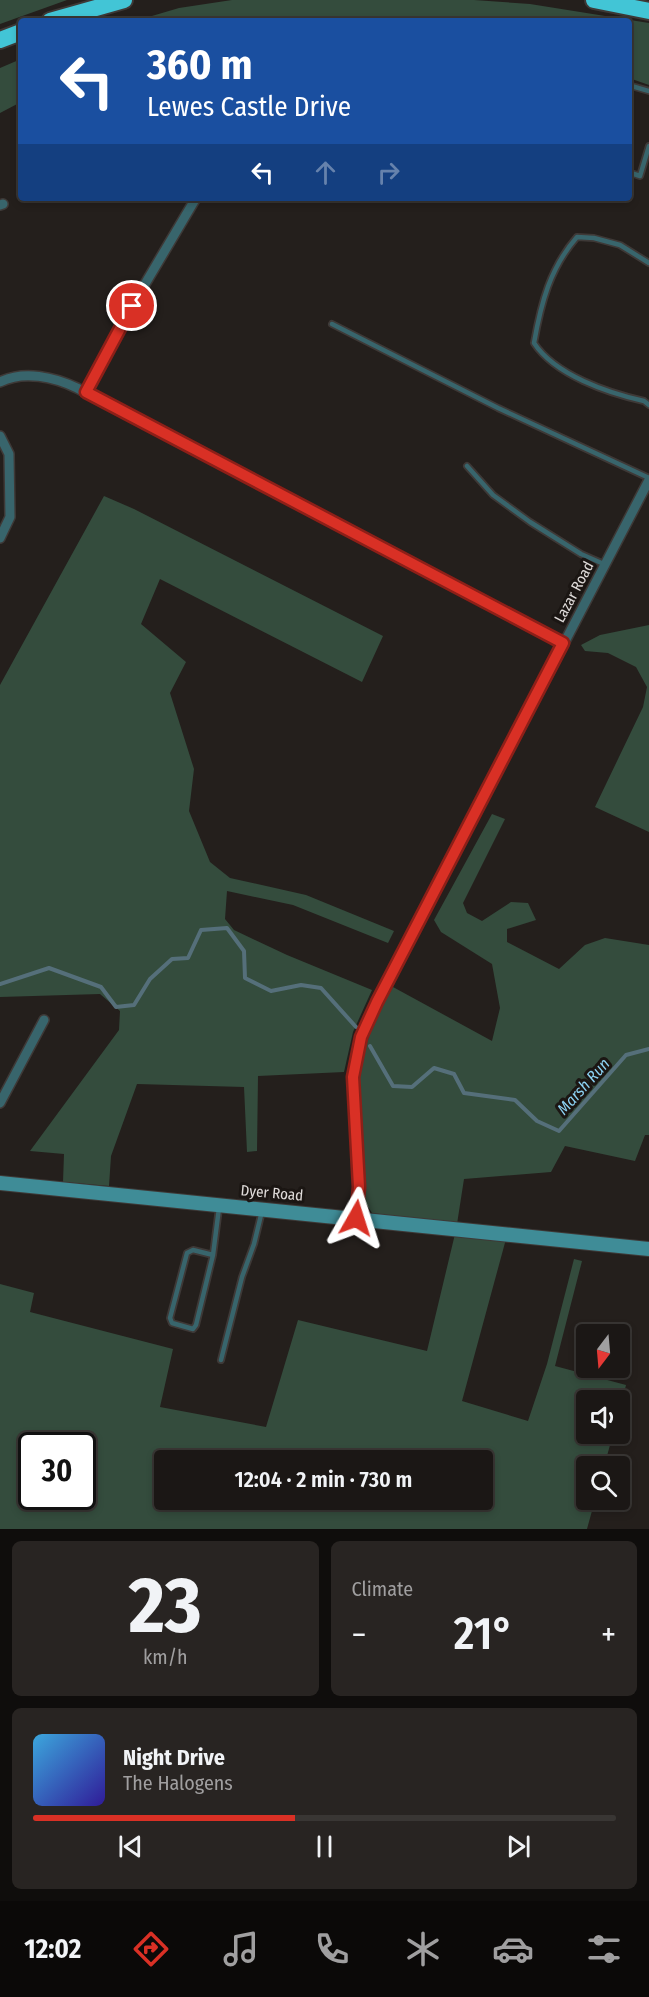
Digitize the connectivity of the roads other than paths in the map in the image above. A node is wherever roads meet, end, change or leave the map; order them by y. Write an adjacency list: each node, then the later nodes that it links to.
1 (124, 0): 4 (highway)
2 (594, 0): 3 (highway)
3 (649, 11)
4 (61, 18)
5 (18, 33): 6 (highway)
6 (0, 40)
7 (632, 86): 8 (lane)
8 (649, 91)
9 (649, 146): 10 (lane)
10 (632, 173)
11 (194, 201): 15 (street)
12 (649, 263): 16 (lane)
13 (332, 324): 19 (lane)
14 (0, 382): 15 (street)
15 (86, 392): 22 (street)
16 (649, 405)
17 (0, 436): 20 (street)
18 (467, 466): 21 (lane)
19 (649, 479): 21 (street, Lazar Road)
20 (0, 538)
21 (606, 565): 22 (street, Lazar Road)
22 (563, 643): 28 (street, Lazar Road)
23 (44, 1020): 24 (street)
24 (0, 1103)
25 (0, 1183): 26 (street, Dyer Road)
26 (219, 1205): 27 (street, Dyer Road); 30 (lane)
27 (262, 1209): 28 (street, Dyer Road); 31 (lane)
28 (356, 1218): 29 (street, Dyer Road)
29 (649, 1249)
30 (213, 1255): 30 (lane)
31 (221, 1360)

